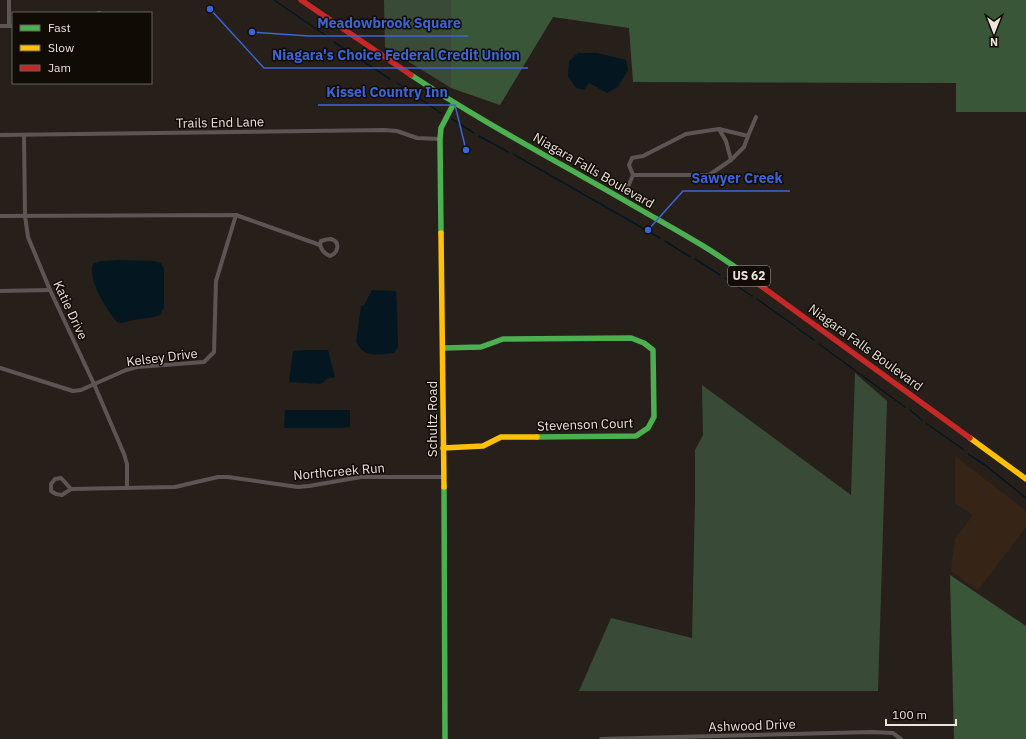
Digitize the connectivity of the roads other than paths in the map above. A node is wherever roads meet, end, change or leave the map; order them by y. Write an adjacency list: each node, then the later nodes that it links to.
1 (9, 0): 4 (street)
2 (301, 0): 5 (street, Niagara Falls Boulevard / US 62)
3 (0, 26): 4 (street)
4 (11, 26)
5 (454, 102): 11 (street, Schultz Road); 26 (street, Niagara Falls Boulevard / US 62)
6 (756, 118): 10 (street)
7 (719, 129): 10 (street); 12 (street); 13 (street)
8 (0, 135): 9 (street, Trails End Lane)
9 (24, 135): 11 (street, Trails End Lane); 17 (street, Katie Drive)
10 (748, 136): 12 (street)
11 (440, 139): 21 (street, Schultz Road)
12 (731, 160): 13 (street)
13 (633, 175): 14 (street)
14 (627, 189)
15 (236, 215): 17 (street); 18 (street); 23 (street, Kelsey Drive)
16 (0, 216): 17 (street)
17 (25, 216): 19 (street, Katie Drive)
18 (320, 245): 18 (street)
19 (50, 290): 20 (street); 23 (street, Katie Drive)
20 (0, 291)
21 (443, 348): 24 (street, Schultz Road); 24 (street, Stevenson Court)
22 (0, 368): 23 (street, Kelsey Drive)
23 (94, 384): 27 (street, Katie Drive)
24 (443, 448): 25 (street, Schultz Road)
25 (443, 477): 27 (street, Northcreek Run); 29 (street, Schultz Road)
26 (1026, 478)
27 (127, 488): 28 (street, Northcreek Run)
28 (71, 489): 28 (street, Northcreek Run)
29 (445, 739)
30 (601, 739): 31 (street, Ashwood Drive)
31 (901, 739)

